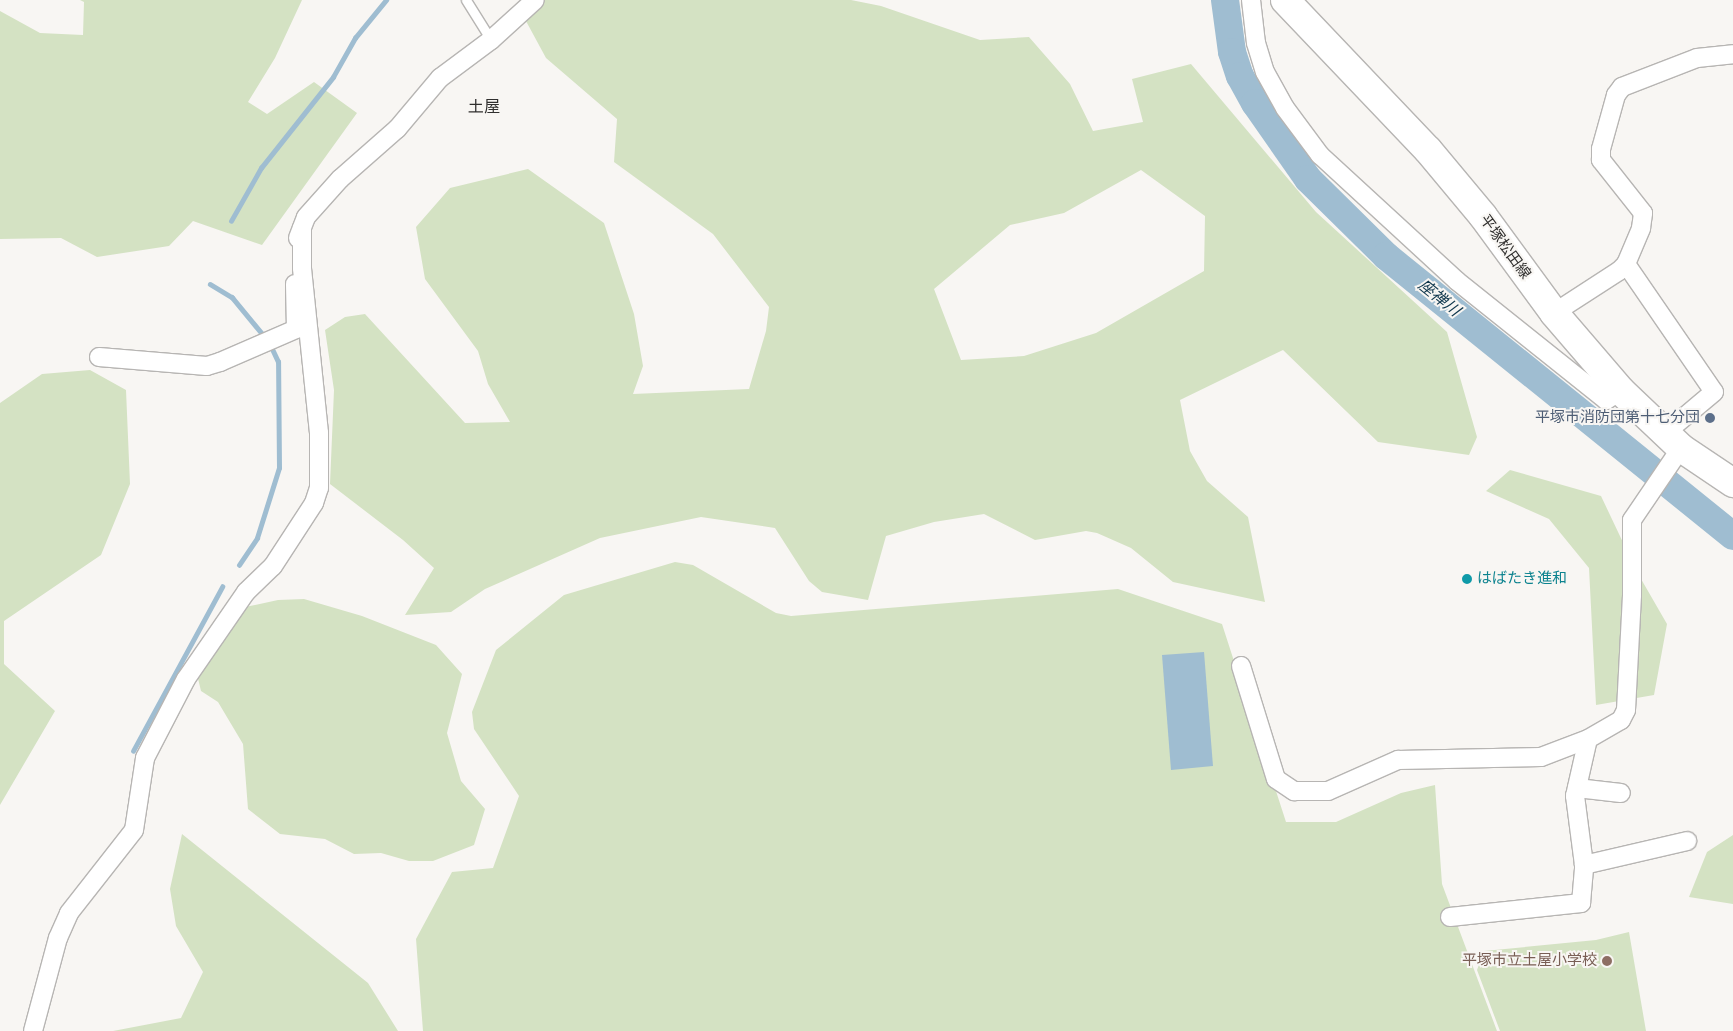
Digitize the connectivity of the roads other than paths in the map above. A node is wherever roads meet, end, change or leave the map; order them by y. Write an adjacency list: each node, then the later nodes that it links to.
1 (466, 0): 5 (lane)
2 (535, 0): 5 (street)
3 (1251, 0): 11 (street)
4 (1285, 0): 9 (main road, 平塚松田線)
5 (491, 40): 7 (street)
6 (1733, 54): 8 (street)
7 (302, 228): 10 (street); 21 (street)
8 (1626, 264): 9 (street); 12 (street)
9 (1554, 313): 11 (main road, 平塚松田線)
10 (99, 357)
11 (1621, 391): 12 (main road, 平塚松田線)
12 (1672, 441): 13 (main road, 平塚松田線); 15 (street)
13 (1733, 483)
14 (1241, 666): 15 (street)
15 (1588, 739): 16 (street)
16 (1577, 788): 17 (street); 19 (street)
17 (1621, 793)
18 (1687, 841): 19 (street)
19 (1584, 865): 20 (street)
20 (1450, 917)
21 (33, 1031)

